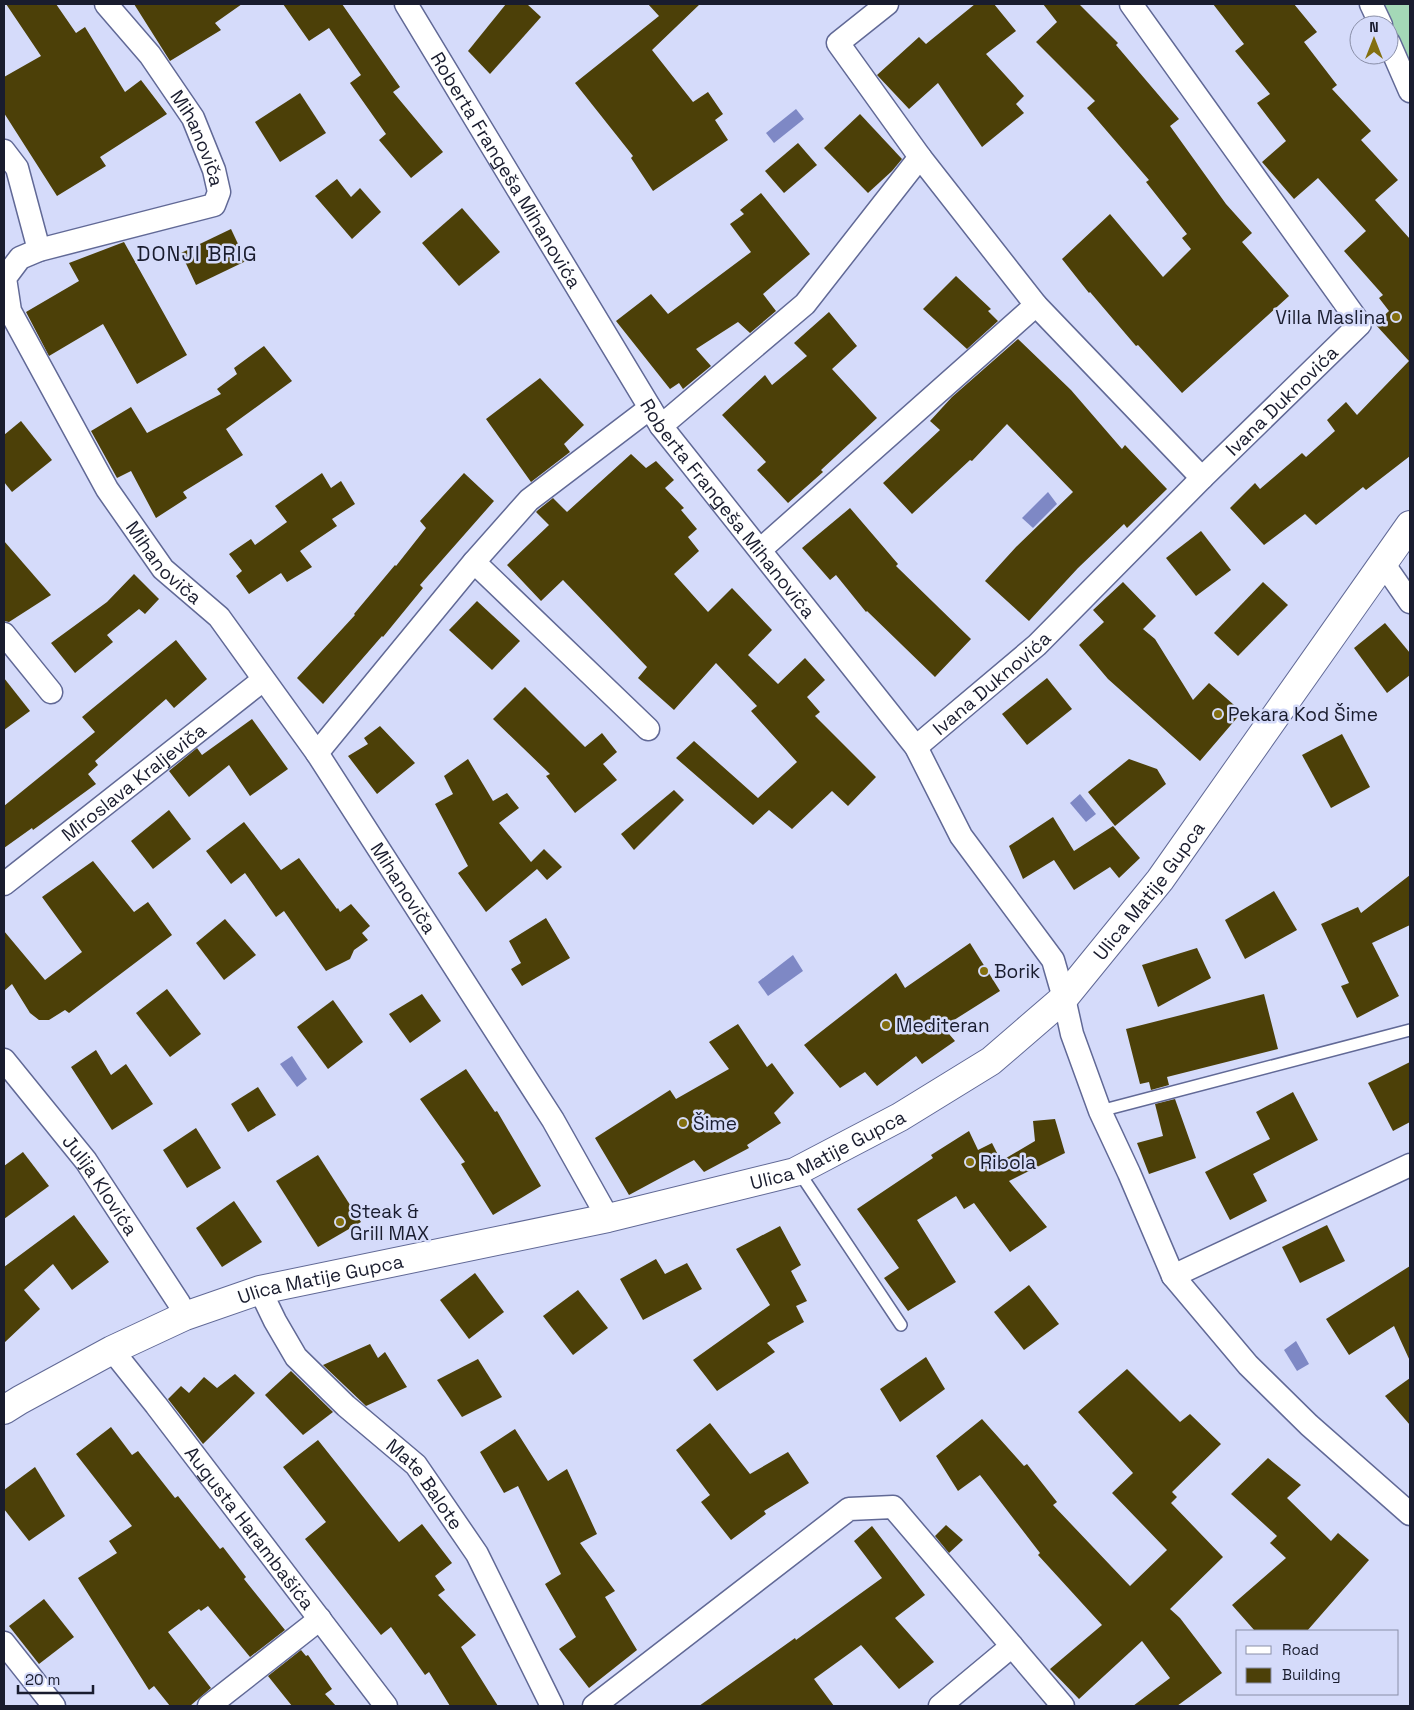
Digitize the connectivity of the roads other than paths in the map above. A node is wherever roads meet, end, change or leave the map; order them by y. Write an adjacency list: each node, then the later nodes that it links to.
1 (106, 4): 9 (street, Mihanoviča)
2 (406, 4): 11 (street, Roberta Frangeša Mihanovića)
3 (886, 4): 8 (street)
4 (1131, 4): 12 (street, Ivana Duknovića)
5 (1399, 65): 6 (street)
6 (1410, 91)
7 (4, 151): 9 (street)
8 (920, 157): 10 (street); 11 (street)
9 (39, 250): 19 (street, Mihanoviča)
10 (1036, 305): 12 (street); 14 (street)
11 (655, 417): 14 (street, Roberta Frangeša Mihanovića); 15 (street)
12 (1202, 478): 22 (street, Ivana Duknovića)
13 (1410, 525): 16 (street, Ulica Matije Gupca)
14 (760, 550): 22 (street, Roberta Frangeša Mihanovića)
15 (474, 562): 21 (street); 23 (street)
16 (1384, 563): 17 (street); 25 (street, Ulica Matije Gupca)
17 (1410, 602)
18 (4, 634): 20 (street)
19 (263, 680): 23 (street, Mihanoviča); 24 (street, Miroslava Kraljeviča)
20 (52, 692)
21 (648, 729)
22 (916, 747): 25 (street, Roberta Frangeša Mihanovića)
23 (317, 753): 31 (street, Mihanoviča)
24 (4, 884)
25 (1064, 998): 28 (street, Roberta Frangeša Mihanovića); 30 (street, Ulica Matije Gupca)
26 (1410, 1030): 28 (lane)
27 (4, 1060): 34 (street, Julija Klovića)
28 (1100, 1111): 32 (street, Roberta Frangeša Mihanovića)
29 (1410, 1165): 32 (street)
30 (796, 1172): 31 (street, Ulica Matije Gupca); 35 (lane)
31 (608, 1218): 33 (street, Ulica Matije Gupca)
32 (1173, 1276): 38 (street, Roberta Frangeša Mihanovića)
33 (260, 1290): 34 (street, Ulica Matije Gupca); 45 (street, Mate Balote)
34 (185, 1316): 36 (street, Ulica Matije Gupca)
35 (901, 1325)
36 (112, 1350): 37 (street, Ulica Matije Gupca); 39 (street, Augusta Harambašića)
37 (4, 1410)
38 (1405, 1501)
39 (320, 1619): 43 (street); 44 (street, Augusta Harambašića)
40 (4, 1643): 42 (street)
41 (1012, 1646): 46 (street); 47 (street); 48 (street)
42 (54, 1706)
43 (209, 1706)
44 (386, 1706)
45 (552, 1706)
46 (594, 1706)
47 (940, 1706)
48 (1063, 1706)

